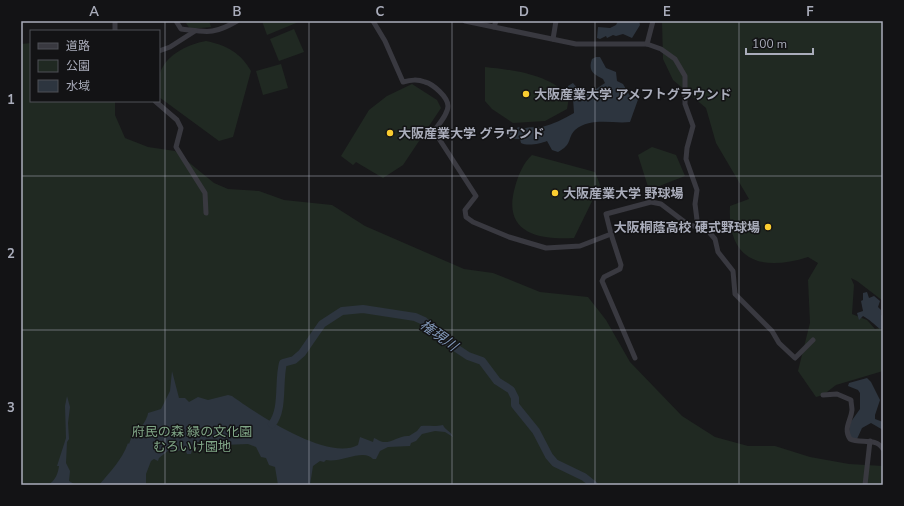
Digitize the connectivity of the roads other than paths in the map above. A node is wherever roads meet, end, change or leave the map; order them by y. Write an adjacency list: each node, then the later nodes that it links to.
1 (176, 21): 9 (street)
2 (237, 21): 9 (street)
3 (373, 21): 16 (street)
4 (465, 21): 8 (street)
5 (496, 21): 8 (street)
6 (556, 21): 10 (street)
7 (653, 21): 11 (street)
8 (494, 27): 10 (street)
9 (195, 31): 12 (street)
10 (553, 39): 11 (street)
11 (647, 44): 15 (street)
12 (160, 51)
13 (156, 102): 14 (street)
14 (206, 214)
15 (698, 228): 16 (street); 17 (street)
16 (611, 234): 18 (street)
17 (813, 340)
18 (635, 358)
19 (823, 395): 20 (street)
20 (870, 441): 21 (street); 22 (street)
21 (883, 449)
22 (865, 485)

